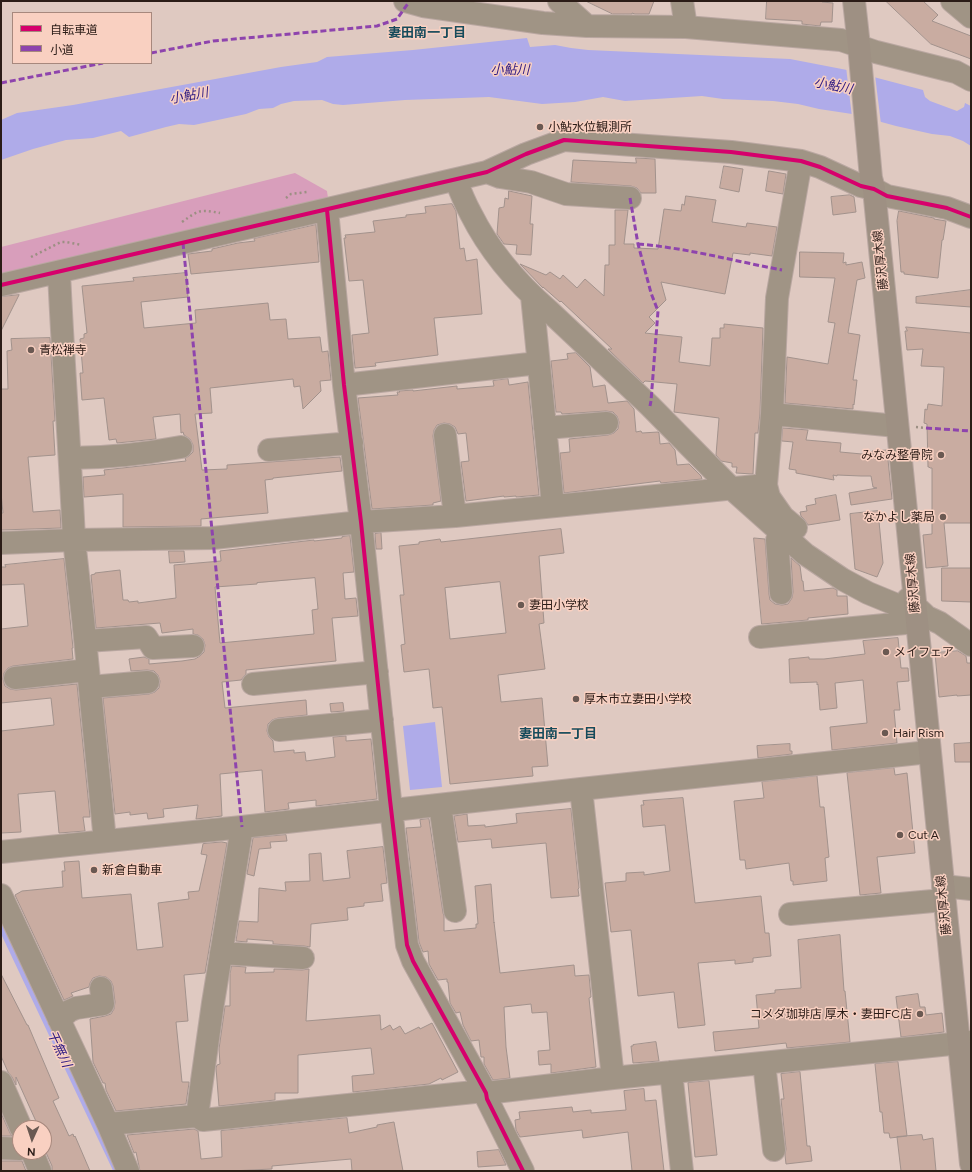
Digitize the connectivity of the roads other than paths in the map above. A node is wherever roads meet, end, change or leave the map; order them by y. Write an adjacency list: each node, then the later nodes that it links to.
1 (405, 1): 7 (street)
2 (559, 1): 7 (street)
3 (682, 1): 8 (street)
4 (854, 1): 9 (main road, 藤沢厚木線)
5 (952, 1): 6 (street)
6 (971, 18)
7 (587, 26): 8 (street)
8 (686, 27): 9 (street)
9 (860, 50): 10 (street); 16 (main road, 藤沢厚木線)
10 (971, 80)
11 (716, 151): 12 (street); 13 (street); 14 (street)
12 (677, 159)
13 (801, 161): 16 (street); 25 (street)
14 (487, 172): 15 (street); 17 (street)
15 (456, 180): 18 (street); 22 (street)
16 (872, 183): 19 (street); 27 (main road, 藤沢厚木線)
17 (630, 198)
18 (327, 210): 20 (street); 24 (street)
19 (971, 217)
20 (59, 272): 21 (street); 33 (street)
21 (1, 285)
22 (540, 303): 23 (street); 35 (street)
23 (538, 363): 24 (street); 28 (street)
24 (344, 385): 29 (street)
25 (772, 414): 27 (street); 34 (street)
26 (607, 423): 28 (street)
27 (897, 426): 43 (main road, 藤沢厚木線)
28 (545, 428): 36 (street)
29 (352, 443): 32 (street); 38 (street)
30 (171, 444): 33 (street)
31 (442, 444): 37 (street)
32 (269, 450)
33 (70, 458): 40 (street)
34 (766, 485): 35 (street); 43 (street)
35 (731, 488): 36 (street); 39 (street)
36 (553, 506): 37 (street)
37 (455, 516): 38 (street)
38 (361, 522): 40 (street); 48 (street)
39 (782, 532): 42 (street); 43 (street)
40 (74, 540): 41 (street); 45 (street)
41 (1, 543)
42 (781, 593)
43 (916, 613): 44 (street); 46 (street); 55 (main road, 藤沢厚木線)
44 (760, 637)
45 (86, 641): 47 (street); 50 (street)
46 (971, 645)
47 (193, 646)
48 (377, 672): 52 (street); 53 (street)
49 (15, 678): 50 (street)
50 (89, 679): 51 (street); 60 (street)
51 (148, 682)
52 (253, 684)
53 (382, 720): 54 (street); 58 (street)
54 (292, 734)
55 (929, 752): 56 (street); 63 (main road, 藤沢厚木線)
56 (581, 789): 57 (street); 74 (street)
57 (440, 805): 58 (street); 65 (street)
58 (391, 810): 59 (street); 76 (street)
59 (242, 827): 60 (street); 67 (street)
60 (105, 841): 61 (street)
61 (1, 852)
62 (971, 889): 63 (street)
63 (943, 893): 66 (street); 71 (main road, 藤沢厚木線)
64 (1, 895): 70 (street)
65 (457, 899)
66 (790, 914)
67 (221, 953): 68 (street); 77 (street)
68 (303, 958)
69 (103, 1004): 70 (street)
70 (59, 1020): 79 (street)
71 (965, 1042): 72 (street); 84 (main road, 藤沢厚木線)
72 (764, 1063): 73 (street); 82 (street)
73 (671, 1072): 74 (street); 85 (street)
74 (613, 1078): 76 (street)
75 (1, 1082): 78 (street)
76 (485, 1092): 77 (street); 88 (street)
77 (197, 1116): 79 (street)
78 (18, 1120)
79 (108, 1124): 87 (street)
80 (1, 1148): 81 (street)
81 (12, 1149)
82 (774, 1150)
83 (35, 1160): 86 (street)
84 (971, 1164)
85 (686, 1166)
86 (40, 1171)
87 (128, 1171)
88 (523, 1171)

